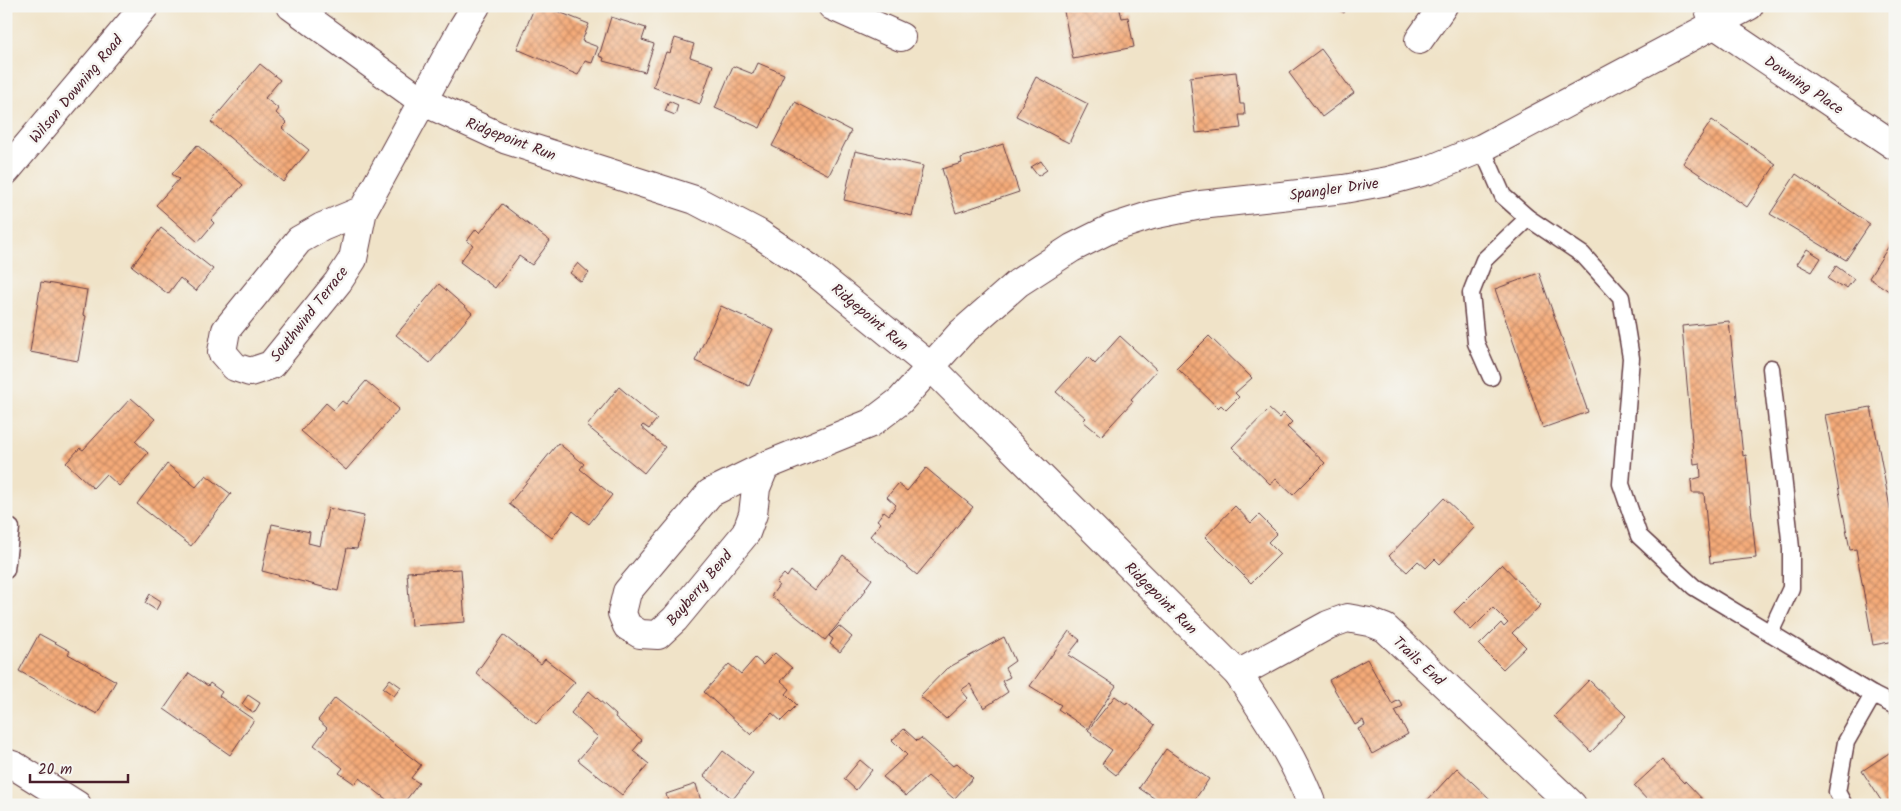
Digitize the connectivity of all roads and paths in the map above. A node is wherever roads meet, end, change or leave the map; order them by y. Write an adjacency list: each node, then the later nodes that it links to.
1 (145, 6): 13 (street, Wilson Downing Road)
2 (291, 6): 10 (street, Ridgepoint Run)
3 (476, 6): 10 (street, Southwind Terrace)
4 (832, 6): 8 (street)
5 (1443, 6): 9 (street)
6 (1748, 6): 7 (street, Spangler Drive)
7 (1711, 15): 11 (street, Downing Place); 12 (street, Spangler Drive)
8 (901, 37)
9 (1419, 40)
10 (422, 101): 14 (street, Southwind Terrace); 16 (street, Ridgepoint Run)
11 (1895, 146)
12 (1482, 148): 15 (lane); 16 (street, Spangler Drive)
13 (6, 171)
14 (363, 210): 14 (street, Southwind Terrace)
15 (1528, 218): 18 (lane); 22 (lane)
16 (931, 368): 19 (street, Bayberry Bend); 23 (street, Ridgepoint Run)
17 (1771, 368): 22 (lane)
18 (1491, 377)
19 (765, 466): 19 (street, Bayberry Bend)
20 (11, 528): 21 (lane)
21 (6, 570)
22 (1770, 633): 24 (lane)
23 (1238, 674): 28 (street, Ridgepoint Run); 29 (street, Trails End)
24 (1873, 695): 25 (lane); 30 (lane)
25 (1895, 706)
26 (6, 763): 27 (street)
27 (77, 805)
28 (1312, 805)
29 (1572, 805)
30 (1844, 805)

